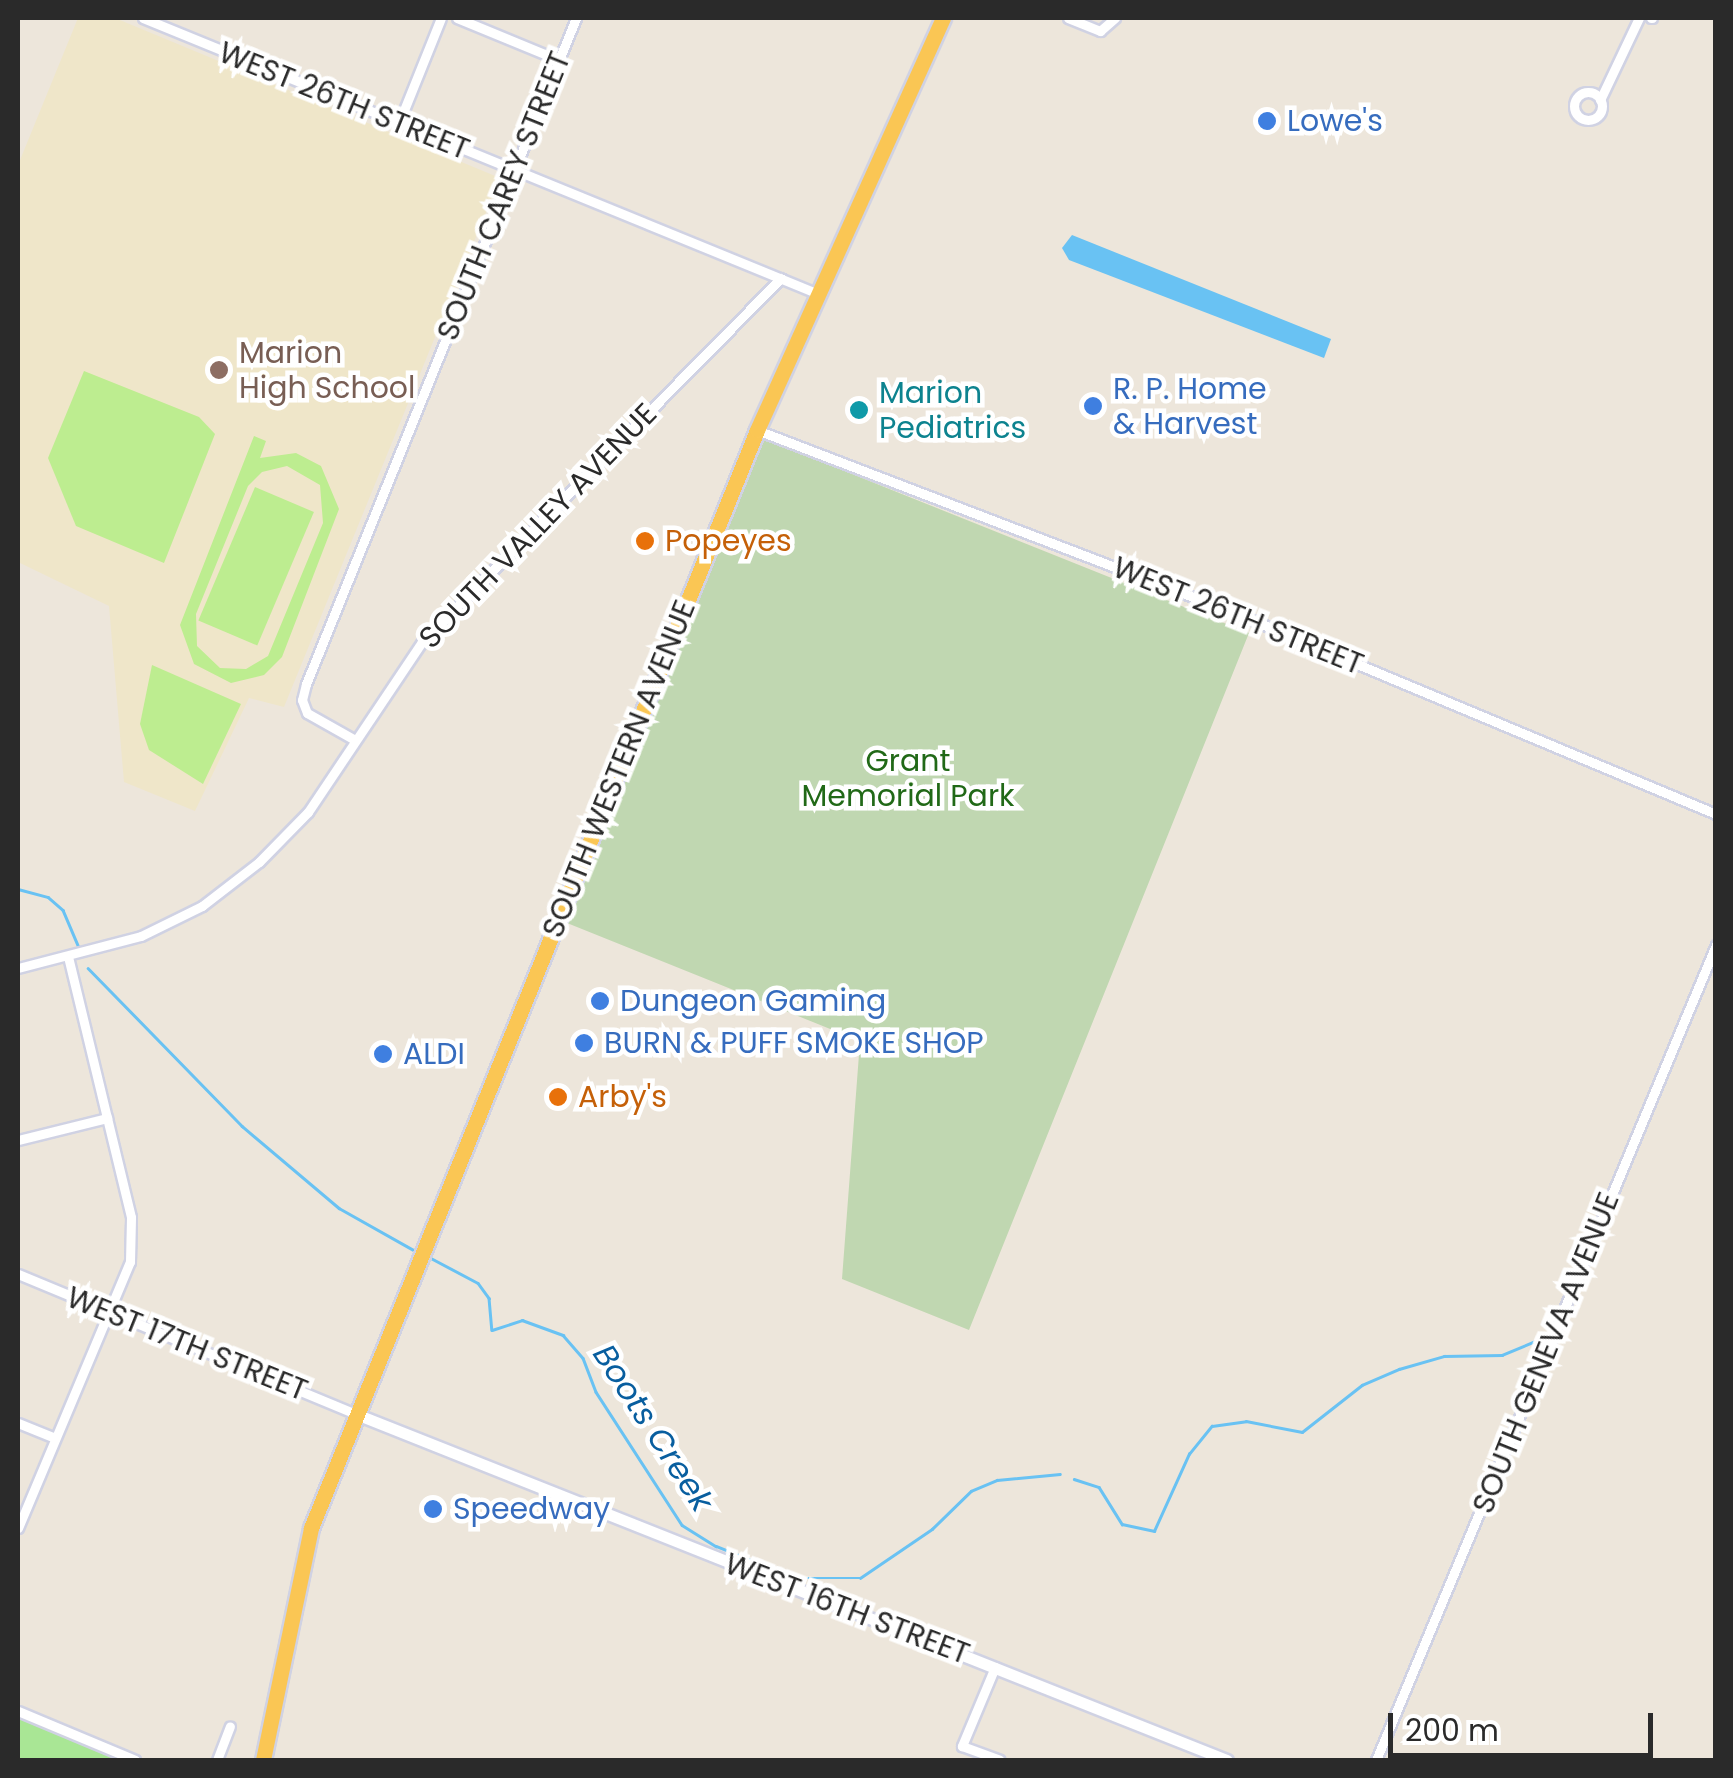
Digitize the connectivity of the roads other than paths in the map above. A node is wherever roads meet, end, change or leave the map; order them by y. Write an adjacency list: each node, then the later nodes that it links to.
1 (147, 18): 11 (street, WEST 26TH STREET)
2 (441, 18): 11 (street)
3 (457, 18): 9 (street)
4 (576, 18): 9 (street, SOUTH CAREY STREET)
5 (944, 18): 14 (highway, SOUTH WESTERN AVENUE)
6 (1068, 18): 7 (street)
7 (1114, 18)
8 (1639, 18): 10 (street)
9 (559, 60): 12 (street, SOUTH CAREY STREET)
10 (1600, 100)
11 (398, 124): 12 (street, WEST 26TH STREET)
12 (514, 170): 13 (street, WEST 26TH STREET); 16 (street, SOUTH CAREY STREET)
13 (781, 278): 14 (street, WEST 26TH STREET); 16 (street, SOUTH VALLEY AVENUE)
14 (822, 296): 15 (highway, SOUTH WESTERN AVENUE)
15 (757, 430): 17 (street, WEST 26TH STREET); 25 (highway, SOUTH WESTERN AVENUE)
16 (355, 740): 19 (street, SOUTH VALLEY AVENUE)
17 (1716, 814)
18 (1716, 945): 37 (street, SOUTH GENEVA AVENUE)
19 (68, 957): 20 (street, SOUTH VALLEY AVENUE); 21 (street)
20 (18, 968)
21 (107, 1118): 22 (street); 24 (street)
22 (18, 1140)
23 (18, 1274): 24 (street, WEST 17TH STREET)
24 (112, 1312): 25 (street, WEST 17TH STREET); 27 (street)
25 (356, 1414): 29 (street, WEST 16TH STREET); 34 (highway, SOUTH WESTERN AVENUE)
26 (18, 1423): 27 (street)
27 (54, 1438): 28 (street)
28 (18, 1528)
29 (996, 1667): 35 (street); 36 (street, WEST 16TH STREET)
30 (18, 1711): 32 (street)
31 (230, 1726): 33 (street)
32 (135, 1760)
33 (217, 1760)
34 (263, 1760)
35 (1000, 1760)
36 (1227, 1760)
37 (1376, 1760)

